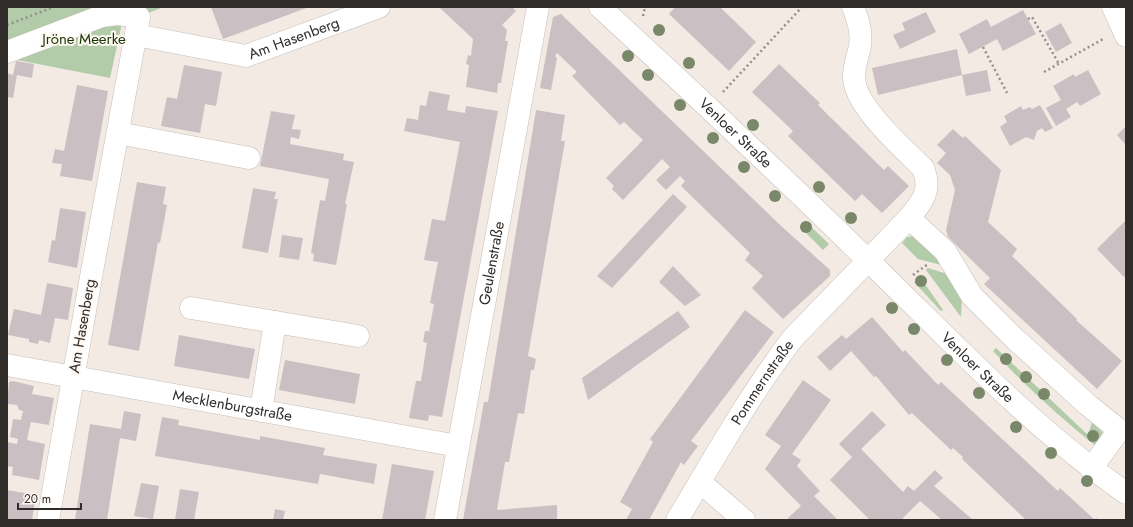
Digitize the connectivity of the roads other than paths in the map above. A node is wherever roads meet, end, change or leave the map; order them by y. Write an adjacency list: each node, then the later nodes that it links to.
1 (379, 7): 6 (street, Am Hasenberg)
2 (538, 7): 20 (street, Geulenstraße)
3 (600, 7): 12 (street, Venloer Straße)
4 (853, 7): 11 (street)
5 (1113, 7): 7 (street)
6 (138, 26): 8 (street); 9 (street, Am Hasenberg)
7 (1124, 33)
8 (7, 52)
9 (118, 133): 10 (street); 17 (street, Am Hasenberg)
10 (249, 158)
11 (909, 218): 12 (street); 19 (street)
12 (868, 260): 21 (street, Venloer Straße); 22 (street, Pommernstraße)
13 (191, 308): 14 (street)
14 (275, 322): 15 (street); 18 (street)
15 (358, 336)
16 (7, 365): 17 (street, Mecklenburgstraße)
17 (73, 377): 18 (street, Mecklenburgstraße); 24 (street, Am Hasenberg)
18 (260, 411): 20 (street, Mecklenburgstraße)
19 (1123, 432): 21 (street)
20 (458, 446): 25 (street, Geulenstraße)
21 (1091, 469): 23 (street, Venloer Straße)
22 (700, 482): 26 (street, Pommernstraße); 27 (street)
23 (1126, 493)
24 (48, 520)
25 (445, 520)
26 (677, 520)
27 (744, 520)

